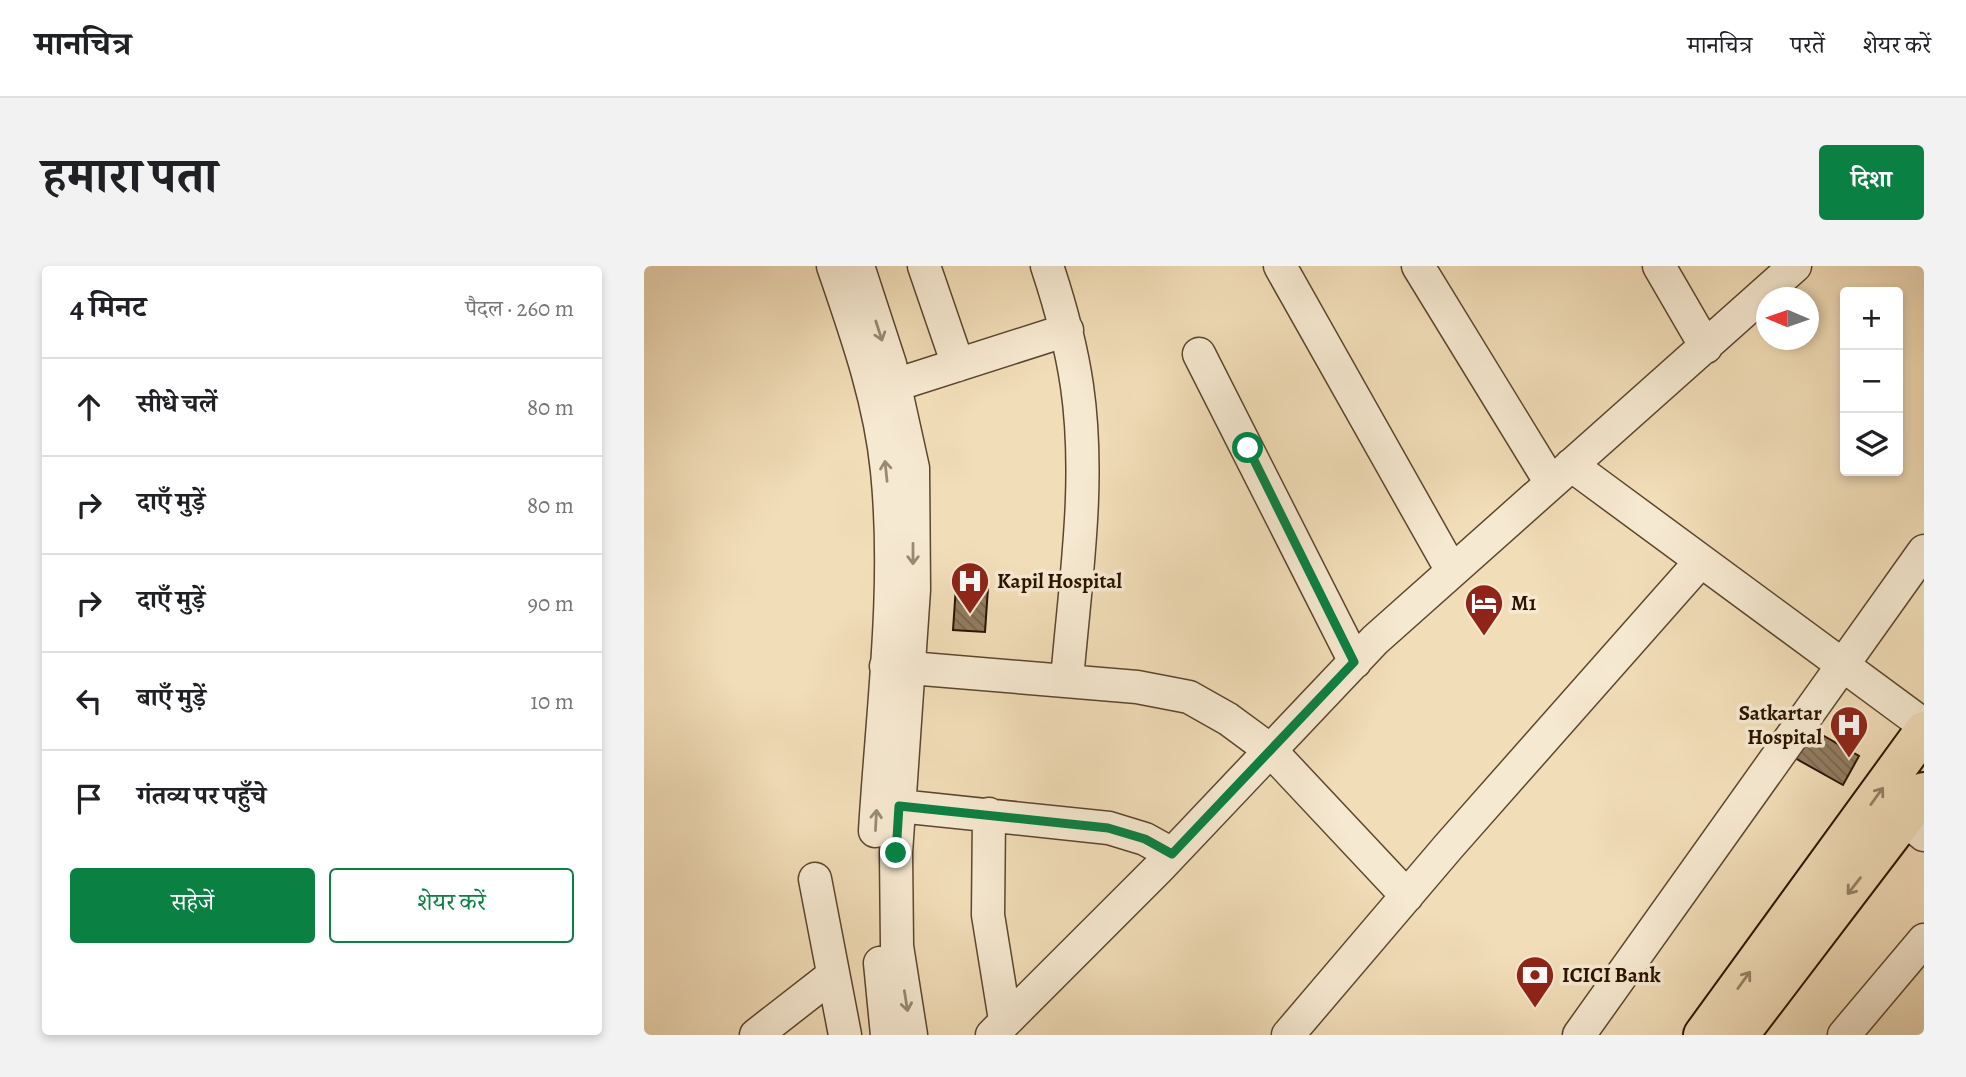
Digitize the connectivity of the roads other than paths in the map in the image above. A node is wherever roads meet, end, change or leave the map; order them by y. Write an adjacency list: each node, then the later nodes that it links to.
1 (833, 266): 20 (street, one-way to 1)
2 (858, 266): 13 (street, one-way to 13)
3 (923, 266): 12 (street)
4 (1047, 266): 9 (street)
5 (1280, 266): 17 (street)
6 (1418, 266): 14 (street)
7 (1658, 266): 10 (street)
8 (1785, 269): 10 (street)
9 (1067, 330): 12 (street); 21 (street)
10 (1706, 347): 14 (street)
11 (1199, 354): 18 (street)
12 (958, 365): 13 (street)
13 (895, 385): 20 (street, one-way to 20)
14 (1561, 474): 16 (street); 17 (street)
15 (1924, 551): 19 (street)
16 (1702, 561): 19 (street); 30 (street)
17 (1452, 571): 18 (street)
18 (1354, 662): 24 (street)
19 (1842, 665): 22 (street); 39 (street)
20 (897, 667): 21 (street); 25 (street); 36 (street, one-way to 20)
21 (1067, 680): 24 (street)
22 (1924, 725)
23 (1924, 731): 40 (highway, one-way to 23)
24 (1270, 750): 28 (street); 30 (street)
25 (899, 806): 26 (street); 37 (street, one-way to 37)
26 (989, 814): 28 (street); 33 (street)
27 (1918, 816): 41 (highway, one-way to 41)
28 (1172, 854): 33 (street)
29 (815, 879): 32 (street)
30 (1407, 896): 38 (street)
31 (1924, 940): 42 (street)
32 (834, 975): 34 (street); 35 (street)
33 (999, 1027)
34 (756, 1035)
35 (845, 1035)
36 (887, 1035)
37 (911, 1035)
38 (1288, 1035)
39 (1579, 1035)
40 (1703, 1035)
41 (1739, 1035)
42 (1844, 1035)

